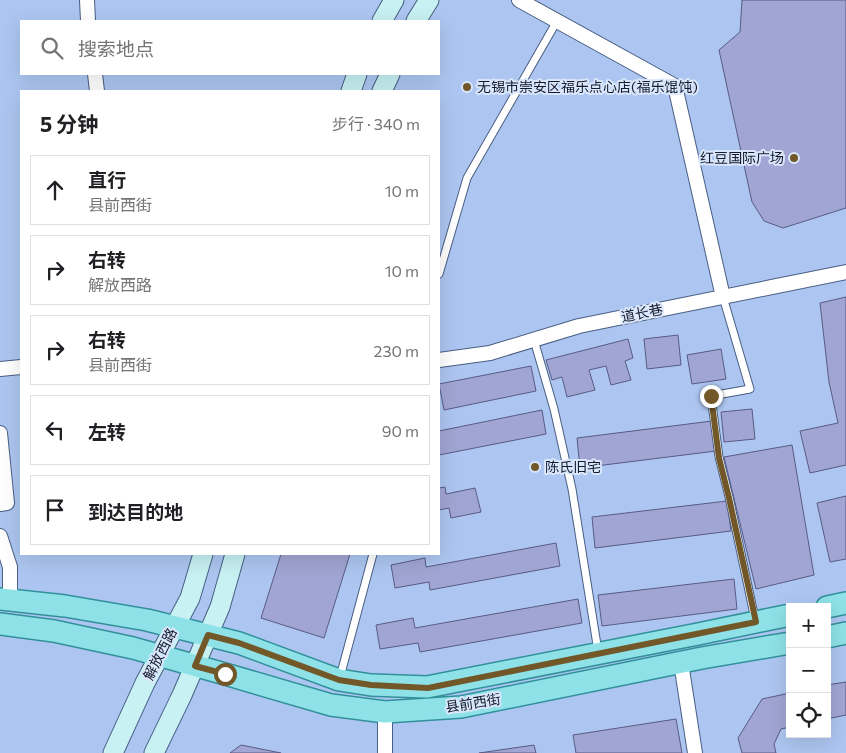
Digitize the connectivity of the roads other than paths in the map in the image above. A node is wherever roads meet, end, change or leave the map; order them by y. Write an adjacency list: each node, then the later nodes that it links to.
1 (87, 0): 5 (street)
2 (394, 0): 6 (main road)
3 (429, 0): 7 (main road)
4 (519, 0): 8 (street)
5 (88, 20)
6 (383, 20)
7 (417, 20)
8 (557, 21): 15 (lane); 17 (street)
9 (95, 75): 12 (street)
10 (357, 75): 13 (main road)
11 (390, 75): 14 (main road)
12 (97, 90)
13 (351, 90)
14 (382, 90)
15 (440, 271)
16 (846, 272): 17 (street, 道长巷)
17 (724, 297): 18 (street, 道长巷); 32 (lane)
18 (534, 340): 19 (street, 道长巷); 39 (lane)
19 (440, 360)
20 (20, 367): 21 (street)
21 (0, 369)
22 (0, 433): 23 (street)
23 (0, 504)
24 (0, 536): 28 (street)
25 (203, 555): 34 (main road, 解放西路)
26 (235, 555): 36 (main road)
27 (373, 555): 43 (lane)
28 (5, 600): 34 (main road, 县前西街)
29 (846, 603): 30 (main road)
30 (831, 606)
31 (786, 616): 32 (main road, 县前西街)
32 (756, 622): 39 (main road, 县前西街)
33 (0, 624): 40 (main road, 县前西街)
34 (174, 626): 36 (main road, 县前西街); 40 (main road, 解放西路)
35 (846, 633): 37 (main road)
36 (208, 635): 42 (main road); 43 (main road, 县前西街)
37 (831, 635)
38 (786, 644): 41 (main road, 县前西街)
39 (599, 654): 43 (main road, 县前西街)
40 (159, 655): 42 (main road, 县前西街); 45 (main road, 解放西路)
41 (681, 663): 44 (main road, 县前西街); 48 (street)
42 (195, 666): 44 (main road, 县前西街); 46 (main road)
43 (339, 680)
44 (385, 712): 47 (street)
45 (113, 753)
46 (154, 753)
47 (385, 753)
48 (695, 753)

